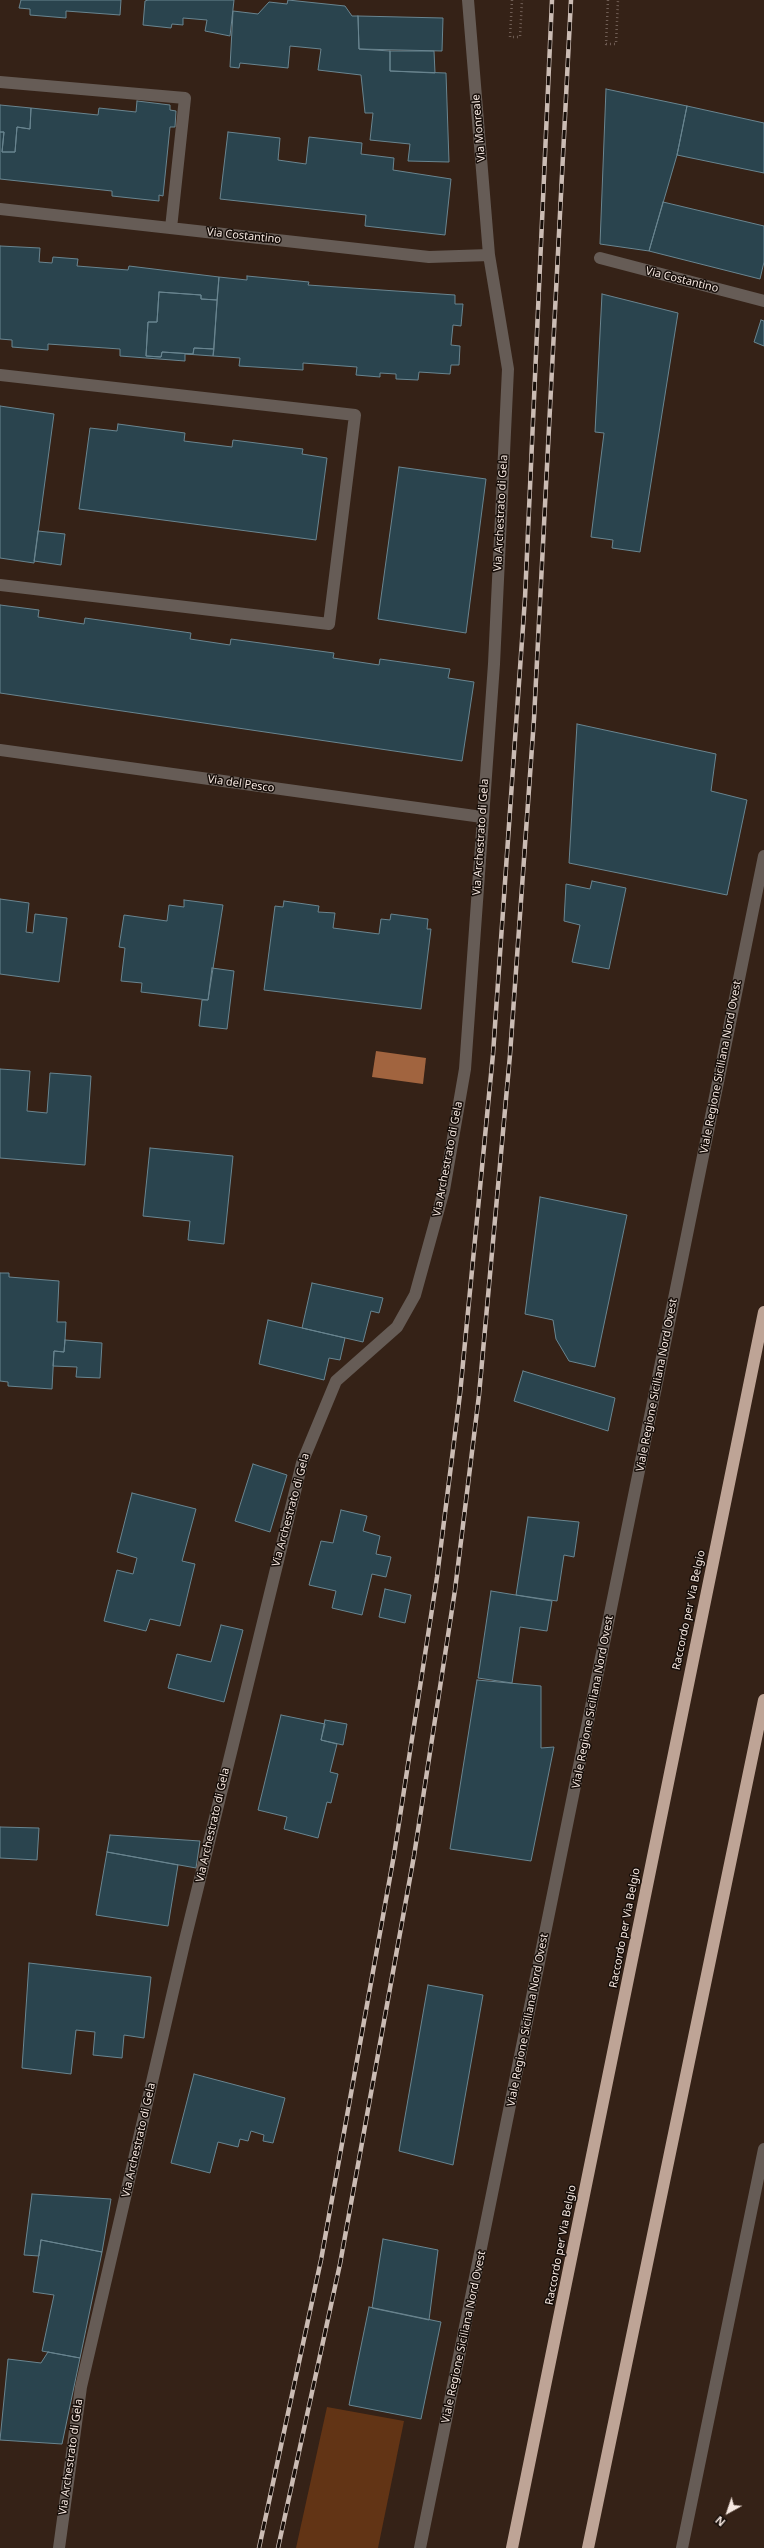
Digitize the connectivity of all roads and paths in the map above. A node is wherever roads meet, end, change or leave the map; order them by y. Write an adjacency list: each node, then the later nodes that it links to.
1 (468, 0): 9 (street, Via Monreale)
2 (512, 0): 3 (path)
3 (522, 0)
4 (608, 0): 5 (path)
5 (618, 0)
6 (0, 82): 8 (street)
7 (0, 209): 8 (street, Via Costantino)
8 (171, 228): 9 (street, Via Costantino)
9 (489, 255): 15 (street, Via Archestrato di Gela)
10 (600, 258): 11 (street, Via Costantino)
11 (764, 301)
12 (0, 375): 13 (street)
13 (0, 585)
14 (0, 750): 15 (street, Via del Pesco)
15 (482, 817): 20 (street, Via Archestrato di Gela)
16 (764, 856): 21 (street, Viale Regione Siciliana Nord Ovest)
17 (764, 1312): 22 (highway, Raccordo per Via Belgio)
18 (764, 1700): 23 (highway)
19 (764, 2149): 24 (street)
20 (59, 2548)
21 (420, 2548)
22 (512, 2548)
23 (588, 2548)
24 (682, 2548)

